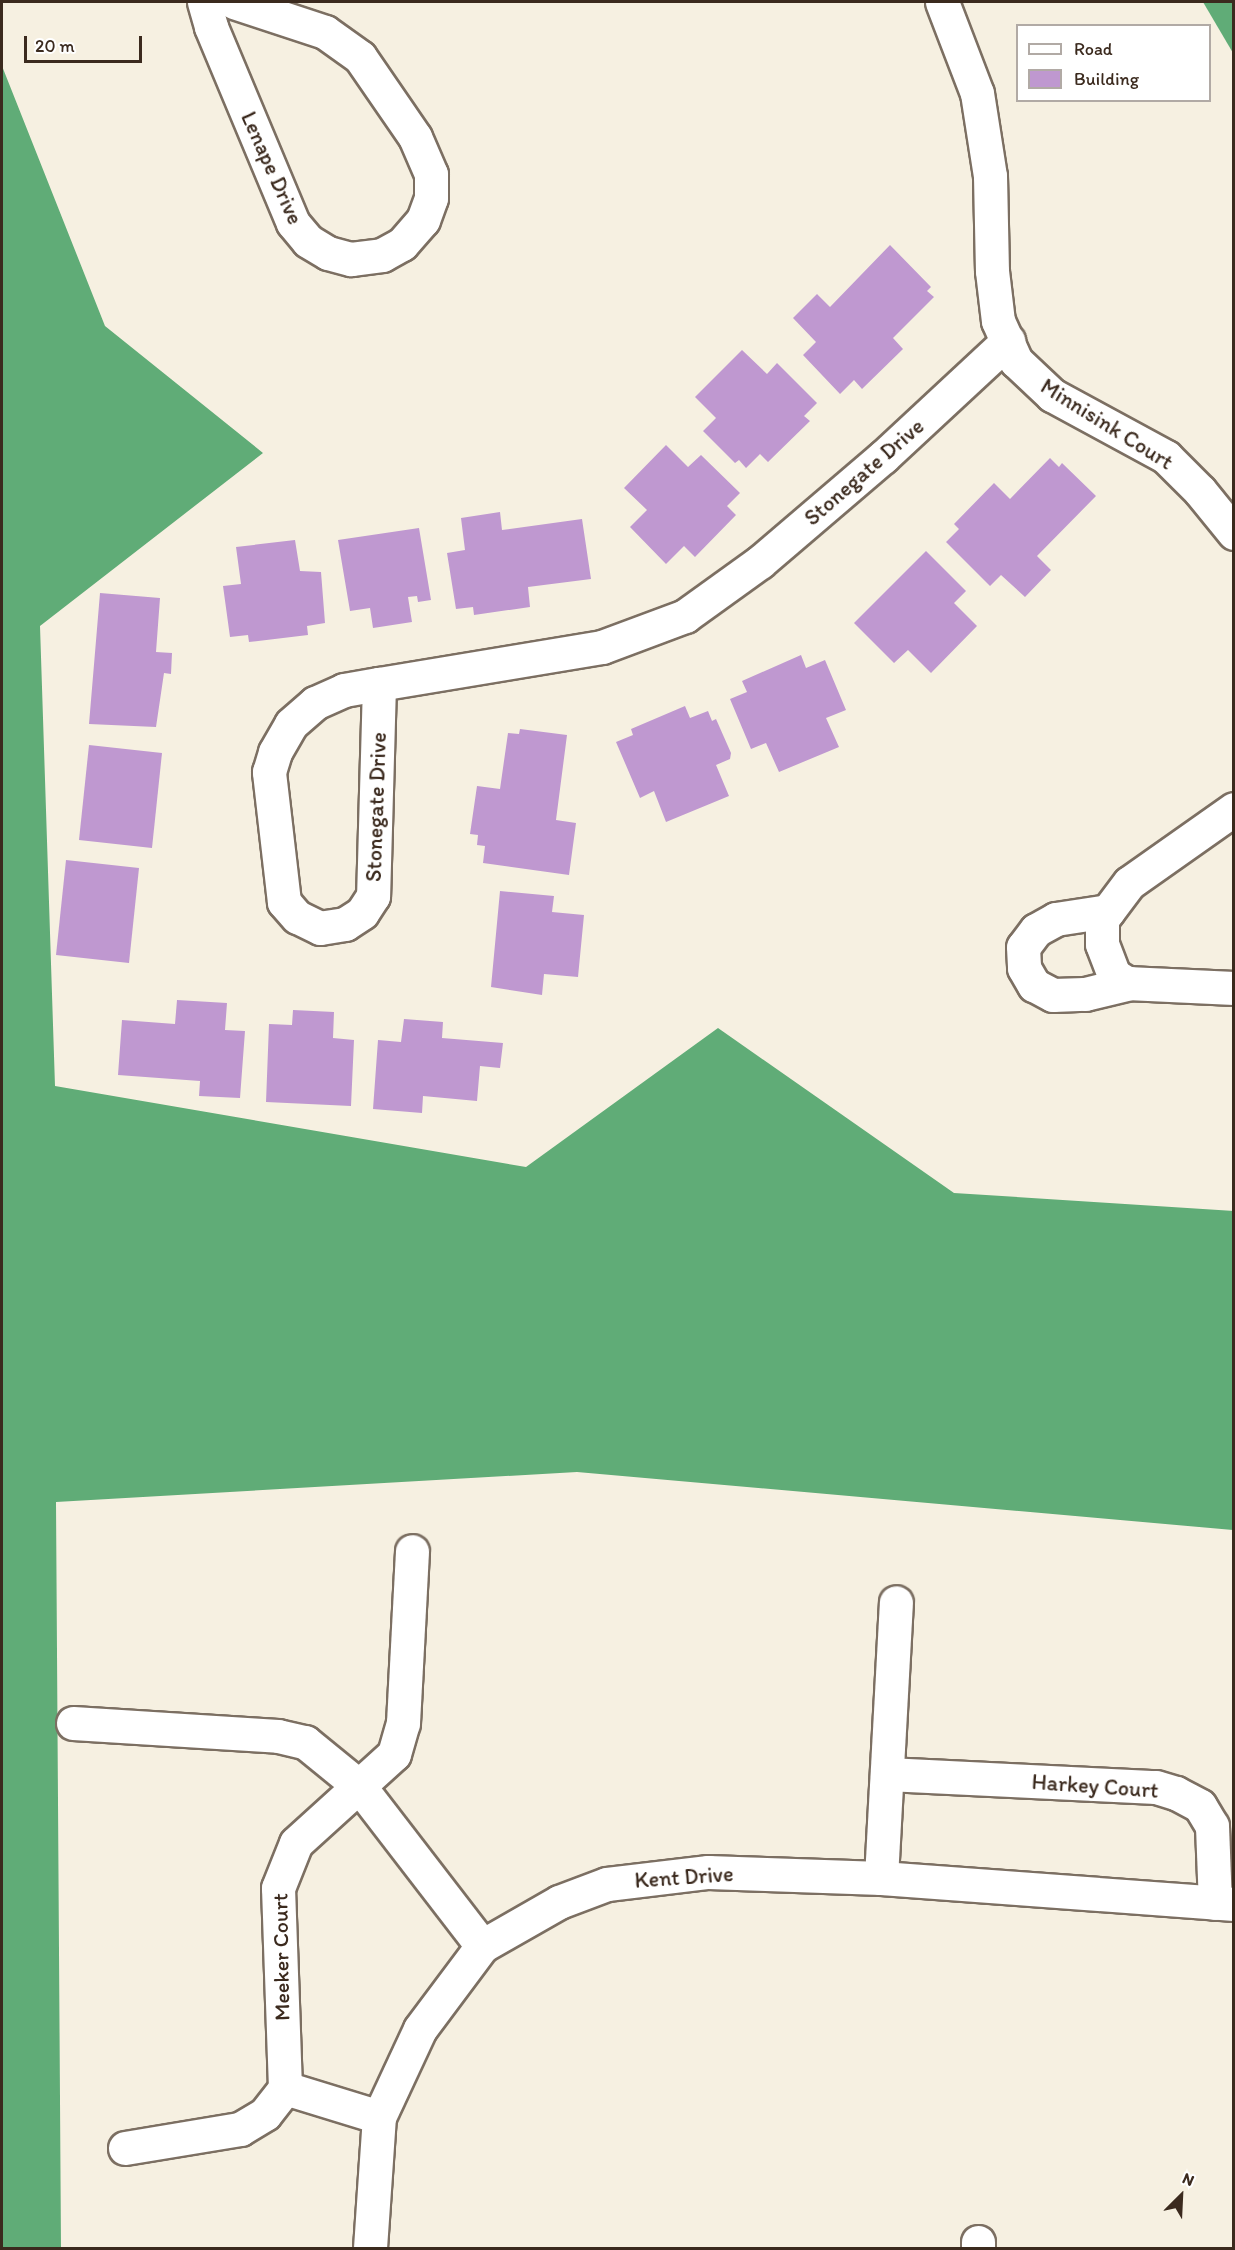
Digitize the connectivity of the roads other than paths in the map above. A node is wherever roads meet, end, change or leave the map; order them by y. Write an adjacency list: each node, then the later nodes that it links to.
1 (204, 2): 2 (street, Lenape Drive)
2 (234, 2)
3 (942, 2): 4 (street)
4 (1008, 341): 5 (street, Minnisink Court); 6 (street, Stonegate Drive)
5 (1233, 533)
6 (379, 684): 6 (street, Stonegate Drive)
7 (1233, 809): 8 (street)
8 (1108, 910): 9 (street); 9 (street)
9 (1130, 983): 10 (street)
10 (1233, 988)
11 (412, 1551): 15 (street, Meeker Court)
12 (896, 1602): 14 (street)
13 (73, 1723): 15 (street)
14 (887, 1774): 16 (street); 17 (street, Harkey Court)
15 (359, 1786): 18 (street); 19 (street, Meeker Court)
16 (881, 1878): 17 (street, Kent Drive); 18 (street, Kent Drive)
17 (1224, 1903)
18 (482, 1946): 20 (street, Kent Drive)
19 (285, 2088): 20 (street); 21 (street)
20 (379, 2117): 22 (street, Kent Drive)
21 (125, 2148)
22 (370, 2248)

